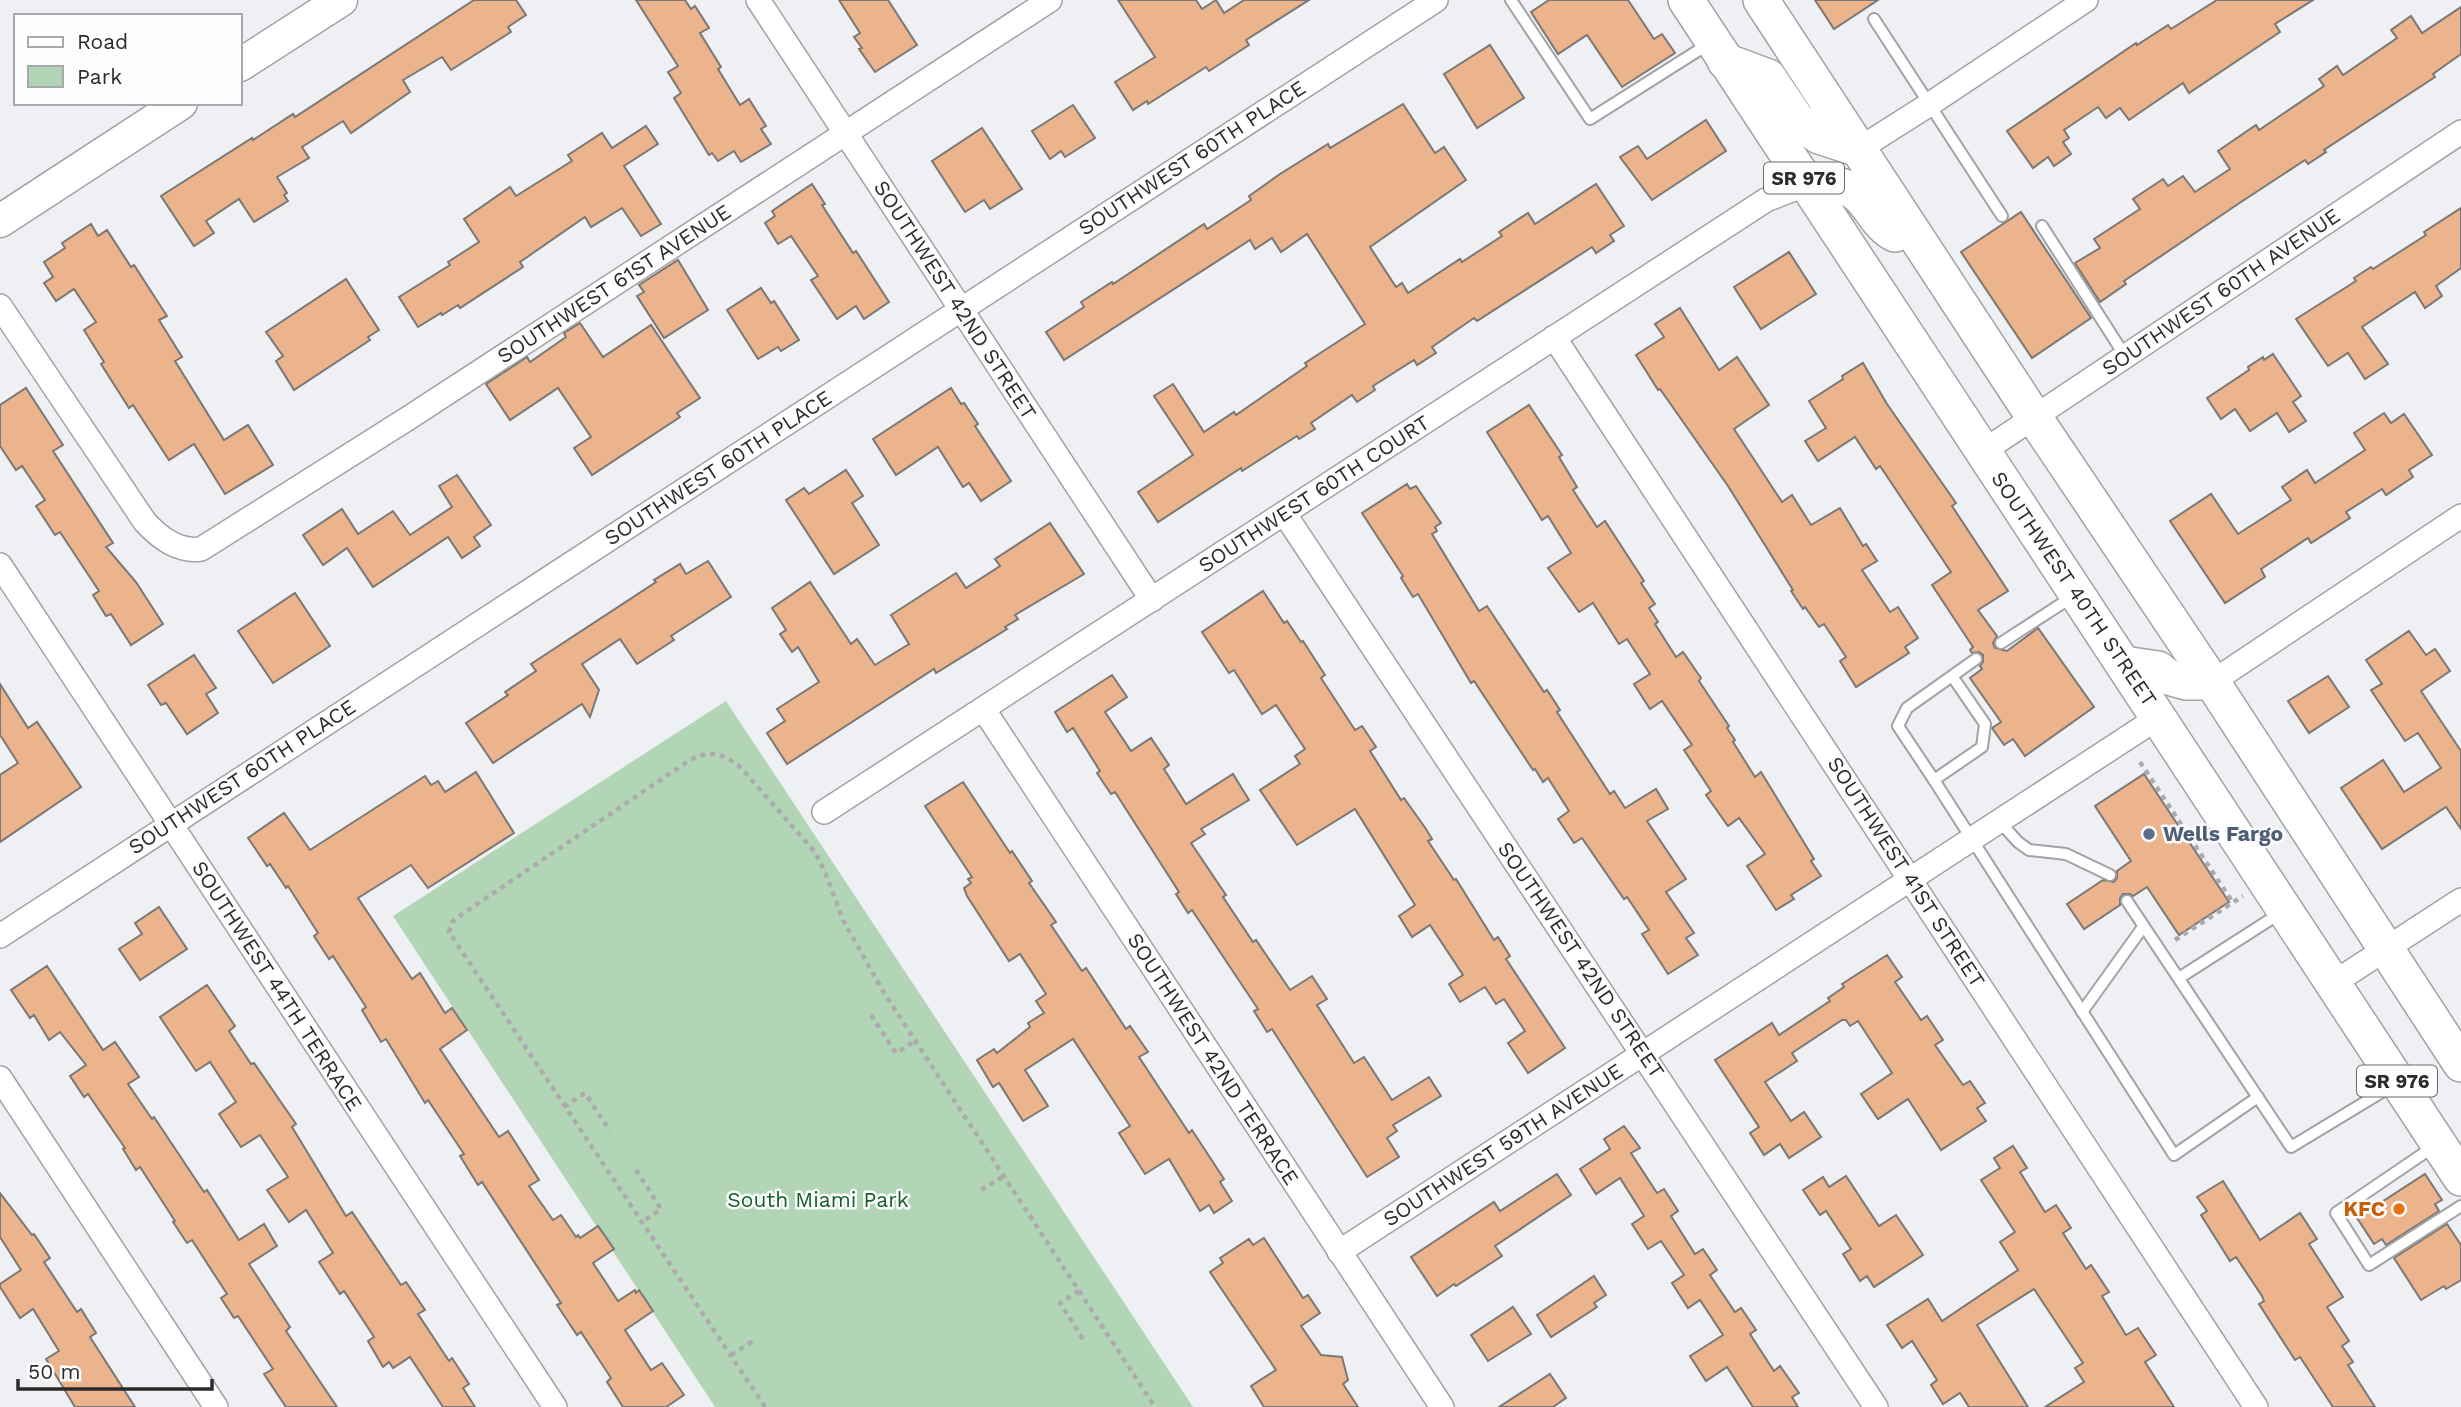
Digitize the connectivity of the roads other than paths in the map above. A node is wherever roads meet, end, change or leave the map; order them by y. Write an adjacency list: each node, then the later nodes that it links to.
1 (341, 0): 11 (street)
2 (758, 0): 15 (street, SOUTHWEST 42ND STREET)
3 (1050, 0): 15 (street, SOUTHWEST 61ST AVENUE)
4 (1436, 0): 23 (street, SOUTHWEST 60TH PLACE)
5 (1511, 0): 10 (lane)
6 (1686, 0): 10 (main road, SOUTHWEST 40TH STREET / SR 976)
7 (1761, 0): 16 (main road, SR 976)
8 (2086, 0): 12 (street)
9 (1874, 19): 12 (lane)
10 (1719, 51): 16 (main road); 17 (main road, SOUTHWEST 40TH STREET / SR 976)
11 (242, 64)
12 (1930, 104): 16 (street); 18 (lane)
13 (178, 105): 19 (street)
14 (2461, 132): 25 (street, SOUTHWEST 60TH AVENUE)
15 (846, 133): 22 (street, SOUTHWEST 61ST AVENUE); 23 (street, SOUTHWEST 42ND STREET)
16 (1859, 149): 21 (main road, SR 976)
17 (1807, 184): 21 (main road); 24 (street, SOUTHWEST 60TH COURT); 27 (main road, SOUTHWEST 40TH STREET / SR 976)
18 (2002, 216)
19 (0, 220)
20 (2042, 226): 25 (lane)
21 (1924, 246): 26 (main road, SR 976)
22 (0, 306)
23 (961, 309): 32 (street, SOUTHWEST 42ND STREET); 43 (street, SOUTHWEST 60TH PLACE)
24 (1554, 337): 28 (street, SOUTHWEST 60TH COURT); 46 (street, SOUTHWEST 41ST STREET)
25 (2125, 357): 26 (street, SOUTHWEST 60TH AVENUE)
26 (2034, 417): 27 (street, SOUTHWEST 60TH AVENUE); 37 (main road, SR 976)
27 (1982, 452): 31 (main road, SOUTHWEST 40TH STREET / SR 976)
28 (1284, 513): 32 (street, SOUTHWEST 60TH COURT); 56 (street, SOUTHWEST 42ND STREET)
29 (2461, 516): 37 (street)
30 (0, 565): 43 (street, SOUTHWEST 44TH TERRACE)
31 (2077, 594): 33 (lane); 35 (main road, SOUTHWEST 40TH STREET / SR 976)
32 (1152, 600): 38 (street, SOUTHWEST 60TH COURT)
33 (2001, 643)
34 (1976, 659): 36 (lane)
35 (2124, 664): 37 (main road); 39 (main road, SOUTHWEST 40TH STREET / SR 976)
36 (1952, 676): 40 (lane); 40 (lane)
37 (2212, 682): 52 (main road, SR 976)
38 (984, 710): 41 (street, SOUTHWEST 60TH COURT); 64 (street, SOUTHWEST 42ND TERRACE)
39 (2159, 717): 42 (street, SOUTHWEST 59TH AVENUE); 49 (main road, SOUTHWEST 40TH STREET / SR 976)
40 (1934, 780): 44 (lane)
41 (824, 812)
42 (1999, 821): 44 (street, SOUTHWEST 59TH AVENUE); 45 (lane)
43 (170, 823): 51 (street, SOUTHWEST 60TH PLACE); 66 (street, SOUTHWEST 44TH TERRACE)
44 (1971, 840): 46 (street, SOUTHWEST 59TH AVENUE); 55 (lane)
45 (2110, 875)
46 (1910, 880): 56 (street, SOUTHWEST 59TH AVENUE); 69 (street, SOUTHWEST 41ST STREET)
47 (2461, 900): 52 (street)
48 (2127, 901): 50 (lane)
49 (2284, 910): 53 (lane); 54 (main road, SOUTHWEST 40TH STREET / SR 976)
50 (2143, 927): 53 (lane); 55 (lane)
51 (0, 936)
52 (2385, 950): 54 (street); 57 (main road, SR 976)
53 (2179, 978): 60 (lane)
54 (2332, 984): 59 (main road, SOUTHWEST 40TH STREET / SR 976)
55 (2082, 1012): 60 (lane)
56 (1643, 1053): 64 (street, SOUTHWEST 59TH AVENUE); 68 (street, SOUTHWEST 42ND STREET)
57 (2461, 1064)
58 (0, 1078): 65 (street)
59 (2398, 1083): 60 (lane); 61 (main road, SOUTHWEST 40TH STREET / SR 976)
60 (2258, 1097)
61 (2438, 1143): 62 (main road, SOUTHWEST 40TH STREET / SR 976); 63 (lane)
62 (2461, 1178)
63 (2461, 1206)
64 (1339, 1252): 67 (street, SOUTHWEST 42ND TERRACE)
65 (216, 1407)
66 (555, 1407)
67 (1442, 1407)
68 (1876, 1407)
69 (2256, 1407)

